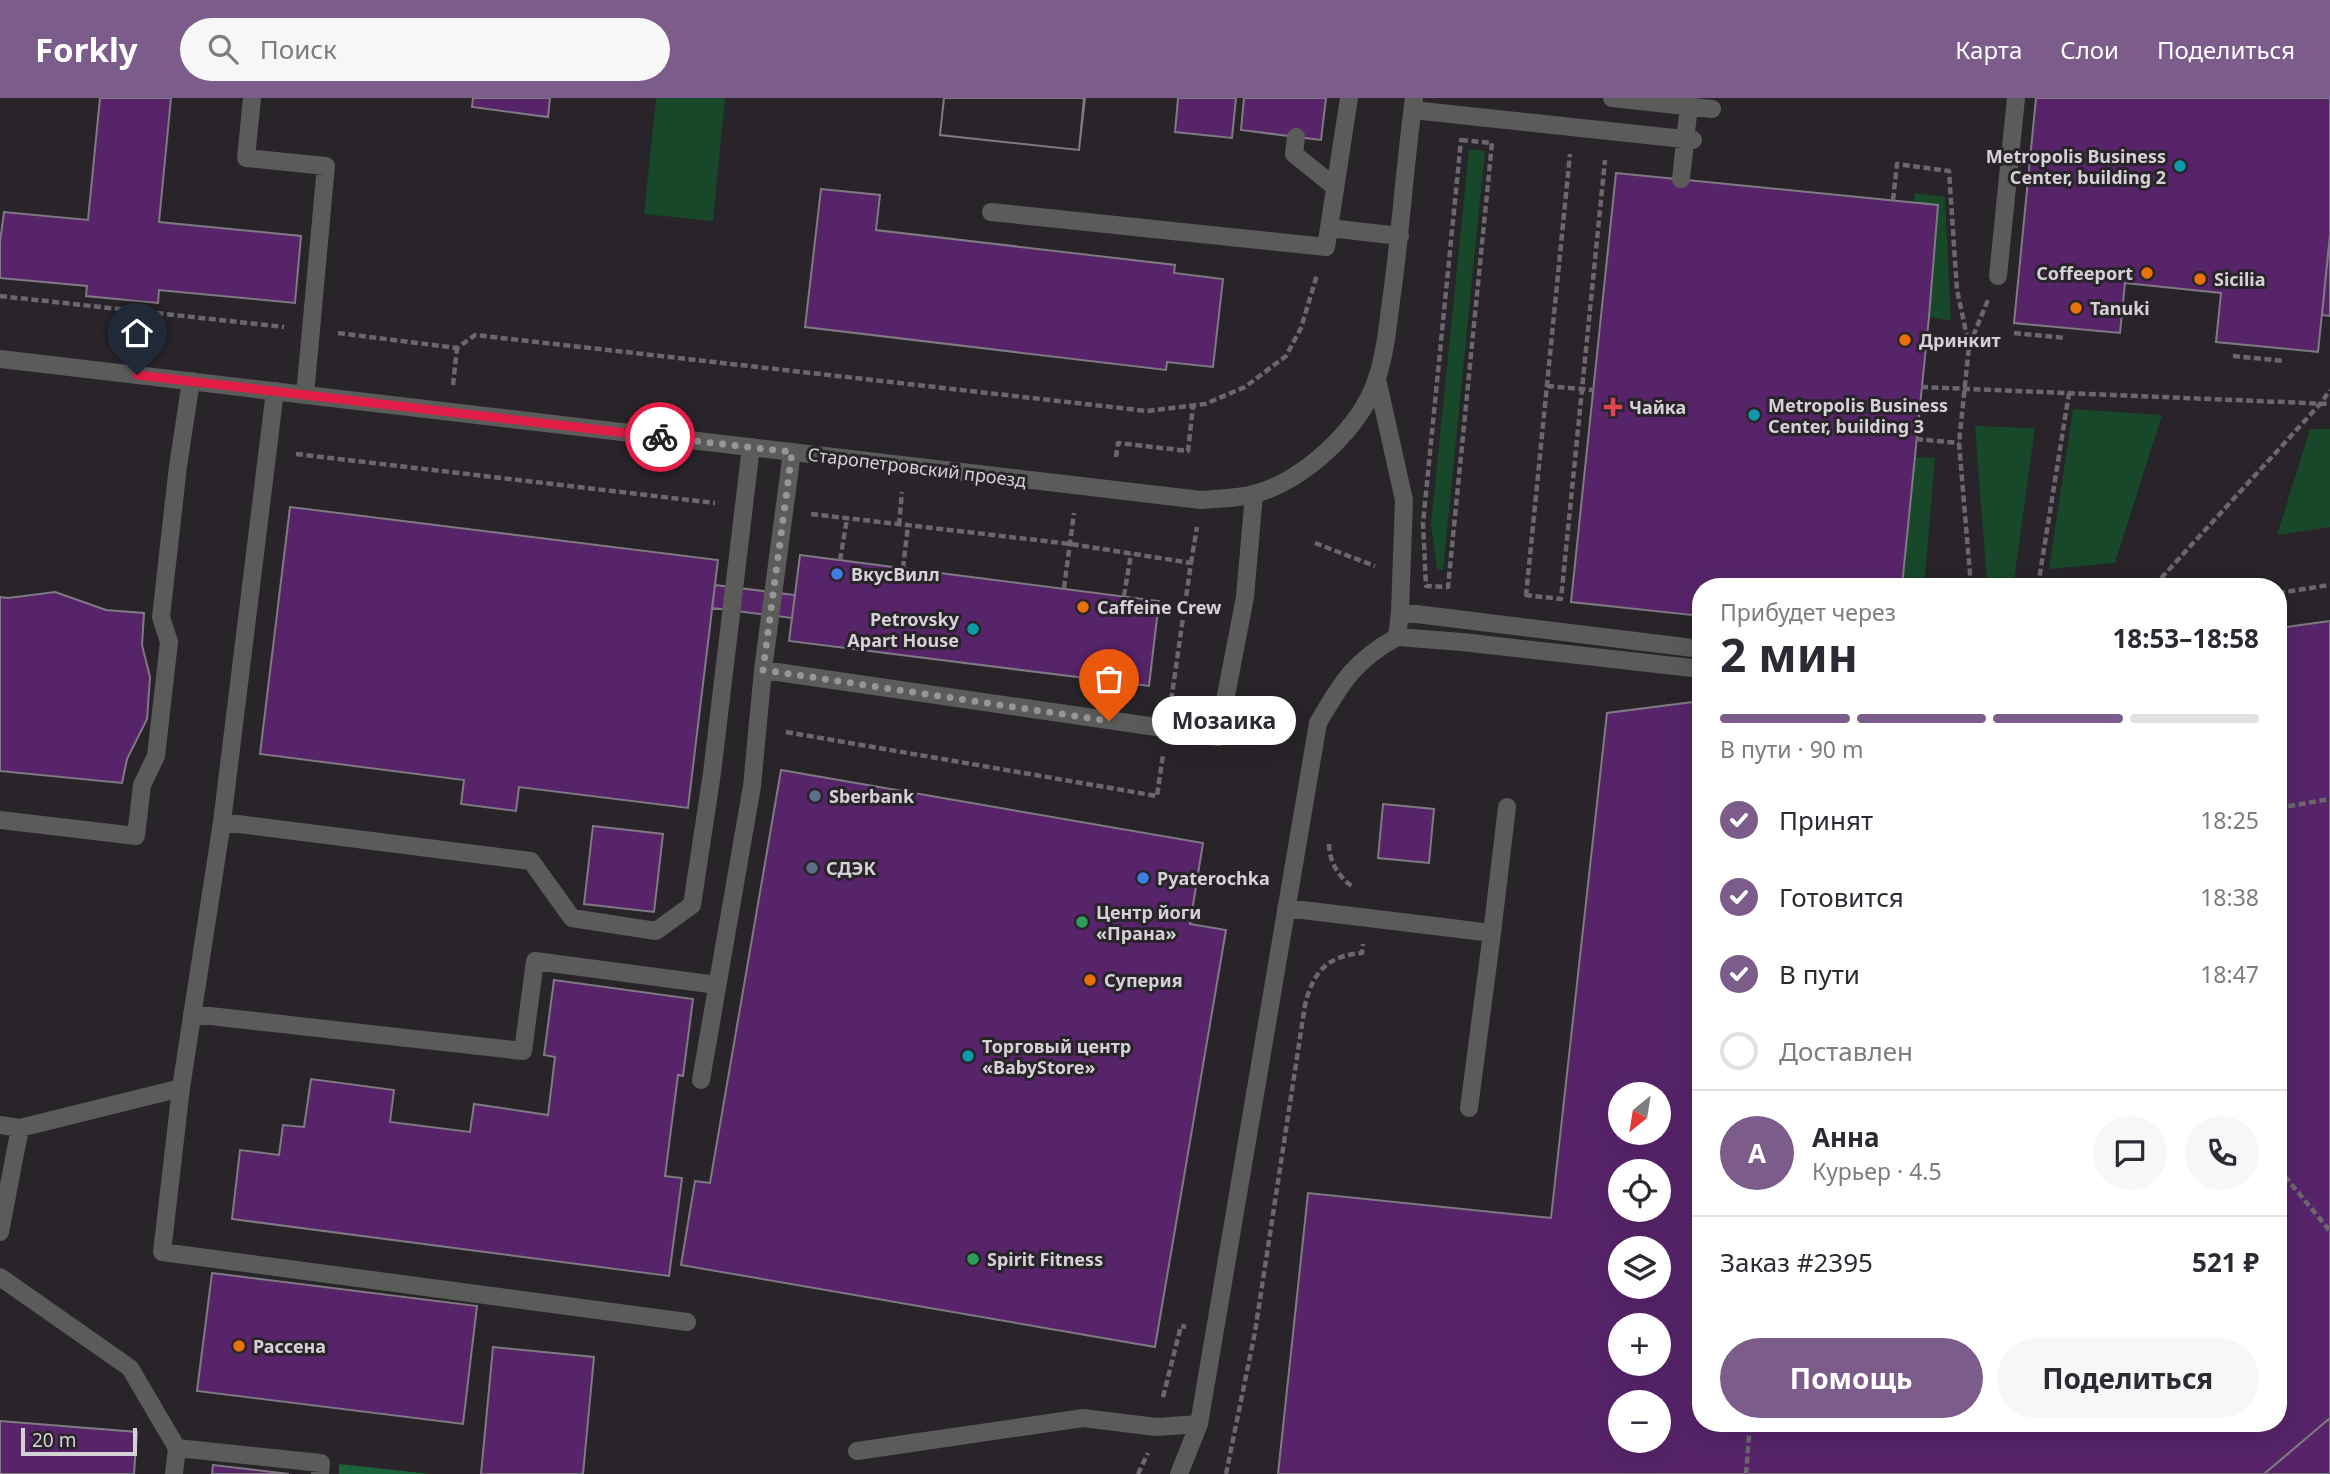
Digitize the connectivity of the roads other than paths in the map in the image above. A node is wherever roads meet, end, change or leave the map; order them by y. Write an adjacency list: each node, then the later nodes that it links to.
1 (252, 98): 20 (street)
2 (1349, 98): 11 (street)
3 (1612, 98): 6 (street)
4 (2016, 98): 15 (street)
5 (1414, 104): 9 (street); 14 (street, Старопетровский проезд)
6 (1689, 105): 7 (street); 9 (street)
7 (1712, 109)
8 (1296, 137): 11 (street)
9 (1690, 140): 10 (street)
10 (1681, 179)
11 (1335, 187): 13 (street)
12 (991, 212): 13 (street)
13 (1329, 228): 14 (street)
14 (1400, 236): 17 (street, Старопетровский проезд)
15 (1998, 276)
16 (0, 359): 18 (street, Старопетровский проезд)
17 (1377, 379): 23 (street, Старопетровский проезд); 24 (street)
18 (191, 381): 19 (street, Старопетровский проезд); 30 (street)
19 (275, 391): 20 (street, Старопетровский проезд); 31 (street)
20 (305, 395): 21 (street, Старопетровский проезд)
21 (751, 447): 22 (street, Старопетровский проезд); 31 (street)
22 (792, 452): 23 (street, Старопетровский проезд); 28 (street)
23 (1254, 494): 28 (street)
24 (1400, 612): 25 (street); 26 (street)
25 (1397, 637): 27 (street); 32 (street)
26 (1692, 648)
27 (1692, 668)
28 (763, 670): 34 (street)
29 (1507, 807): 33 (street)
30 (0, 820)
31 (222, 822): 35 (street)
32 (1286, 908): 33 (street); 44 (street)
33 (1492, 933): 38 (street)
34 (717, 985): 35 (street); 36 (street)
35 (192, 1014): 37 (street)
36 (701, 1080)
37 (181, 1088): 40 (street); 43 (street)
38 (1469, 1108)
39 (0, 1125): 40 (street)
40 (20, 1128): 41 (street)
41 (0, 1232)
42 (0, 1278): 45 (street)
43 (687, 1322)
44 (1199, 1424): 46 (street); 49 (street)
45 (177, 1448): 47 (street); 48 (street)
46 (857, 1451)
47 (174, 1474)
48 (320, 1474)
49 (1179, 1474)

